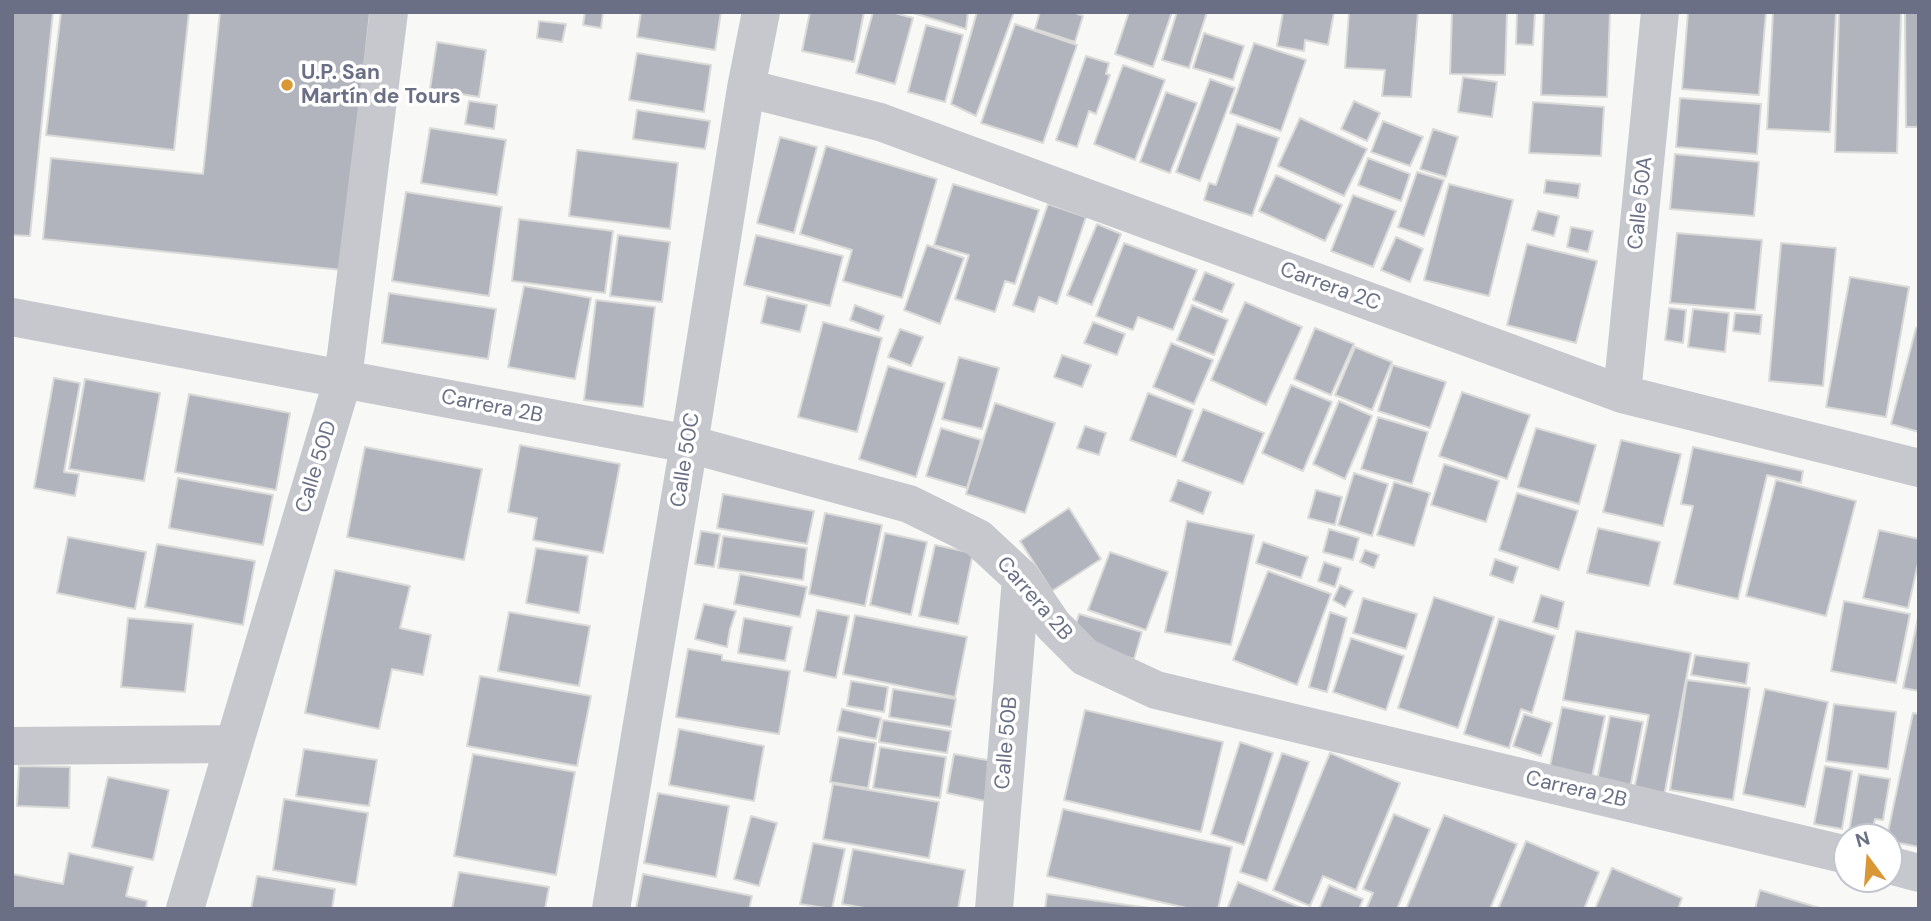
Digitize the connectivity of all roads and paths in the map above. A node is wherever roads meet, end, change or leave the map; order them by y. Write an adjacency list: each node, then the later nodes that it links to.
1 (389, 12): 6 (street, Calle 50D)
2 (761, 12): 4 (street, Calle 50C)
3 (1660, 12): 7 (street, Calle 50A)
4 (746, 89): 7 (street, Carrera 2C); 8 (street, Calle 50C)
5 (12, 317): 6 (street, Carrera 2B)
6 (343, 380): 8 (street, Carrera 2B); 11 (street, Calle 50D)
7 (1622, 394): 9 (street, Carrera 2C)
8 (689, 444): 10 (street, Carrera 2B); 15 (street, Calle 50C)
9 (1919, 468)
10 (1021, 578): 13 (street, Carrera 2B); 16 (street, Calle 50B)
11 (234, 744): 12 (street); 14 (street, Calle 50D)
12 (12, 746)
13 (1833, 852)
14 (185, 909)
15 (611, 909)
16 (994, 909)

